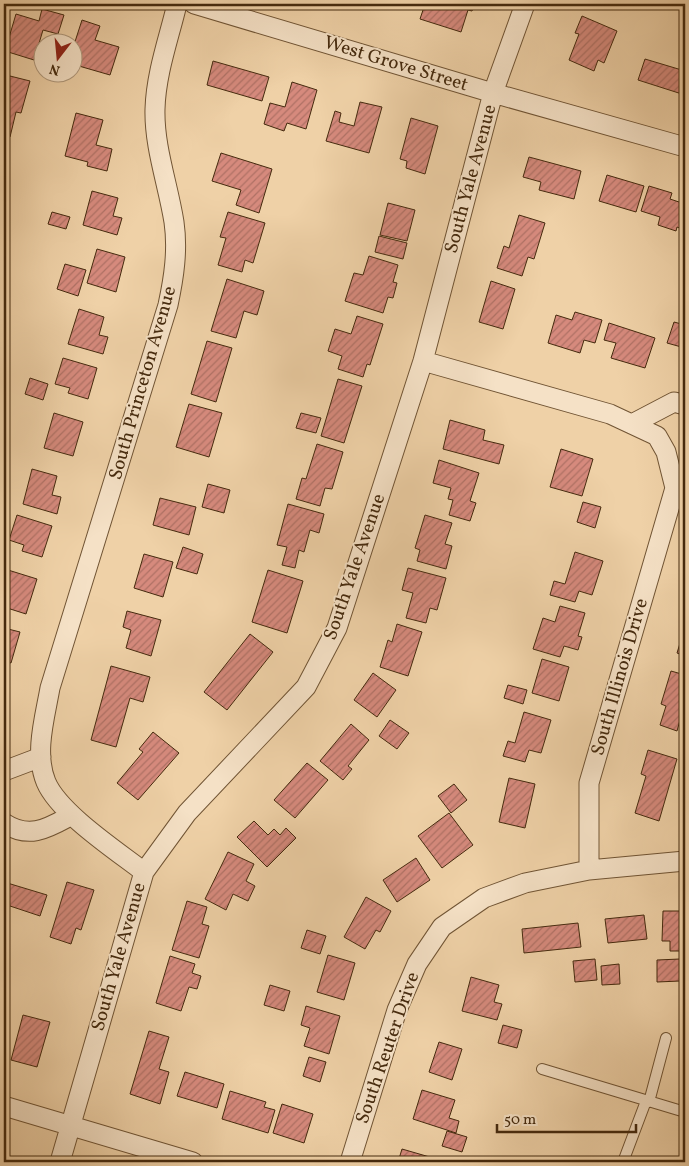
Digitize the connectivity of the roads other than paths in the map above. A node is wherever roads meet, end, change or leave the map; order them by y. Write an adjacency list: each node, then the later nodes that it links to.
1 (177, 4): 10 (street, South Princeton Avenue)
2 (194, 4): 4 (street, West Grove Street)
3 (525, 4): 4 (street, South Yale Avenue)
4 (493, 93): 5 (street, West Grove Street); 6 (street, South Yale Avenue)
5 (685, 146)
6 (423, 361): 8 (street, South Illinois Drive); 16 (street, South Yale Avenue)
7 (685, 405): 8 (street)
8 (632, 424): 9 (street, South Illinois Drive)
9 (680, 485): 15 (street, South Illinois Drive)
10 (41, 757): 11 (street); 12 (street, South Princeton Avenue)
11 (4, 771)
12 (72, 815): 13 (street); 16 (street, South Princeton Avenue)
13 (4, 823)
14 (685, 862): 15 (street, South Reuter Drive)
15 (589, 870): 25 (street, South Reuter Drive)
16 (144, 872): 22 (street, South Yale Avenue)
17 (666, 1038): 19 (lane)
18 (542, 1069): 19 (lane)
19 (647, 1101): 21 (lane); 26 (lane)
20 (4, 1106): 22 (street)
21 (685, 1112)
22 (71, 1126): 23 (street, South Yale Avenue); 24 (street)
23 (60, 1162)
24 (193, 1162)
25 (350, 1162)
26 (623, 1162)

